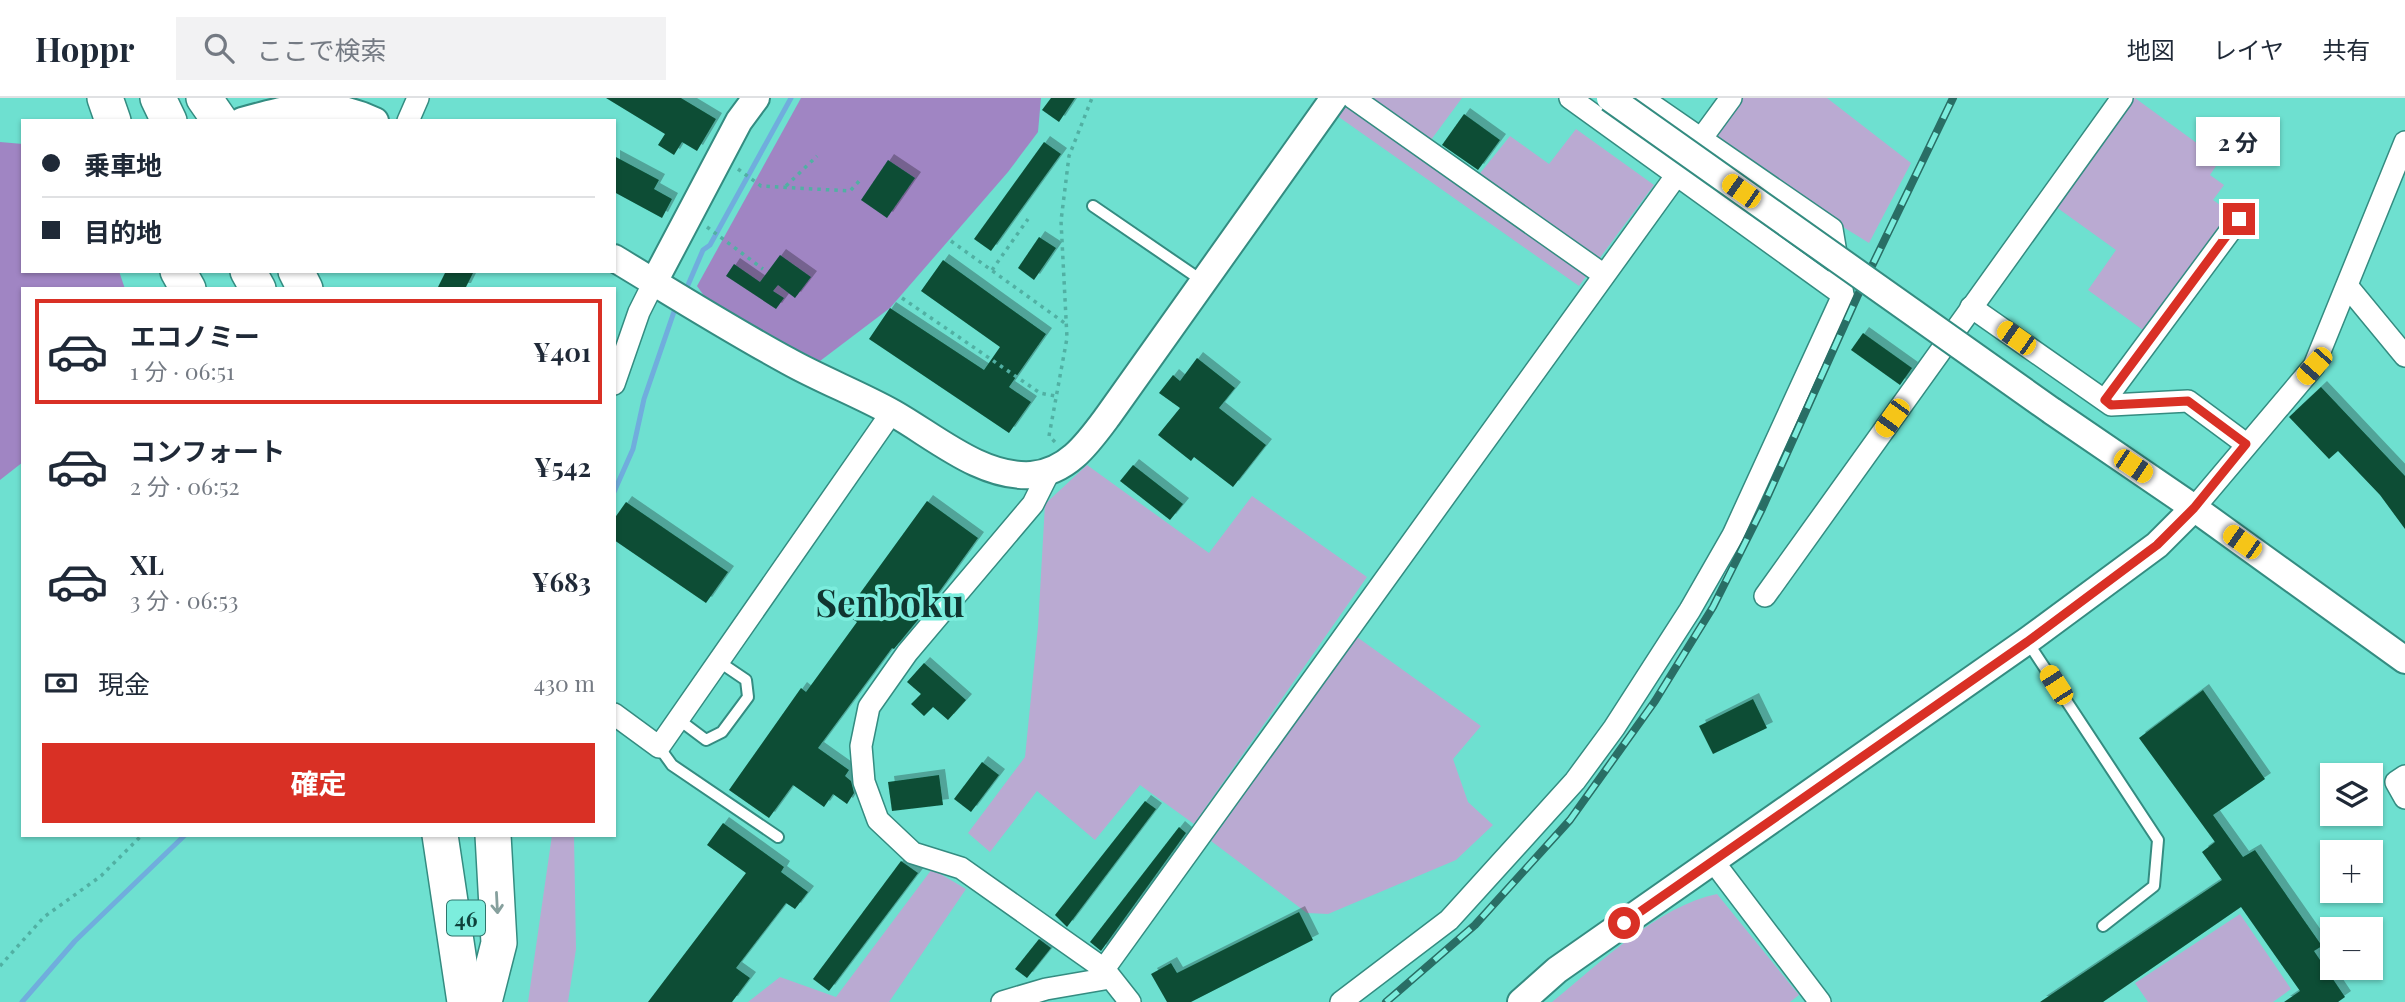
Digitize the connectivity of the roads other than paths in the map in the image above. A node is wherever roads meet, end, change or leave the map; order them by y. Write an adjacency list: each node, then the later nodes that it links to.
1 (104, 98): 13 (highway)
2 (158, 98): 14 (highway)
3 (204, 98): 15 (highway)
4 (418, 98): 18 (street)
5 (756, 98): 26 (street)
6 (1334, 98): 27 (street)
7 (1353, 98): 25 (street)
8 (1570, 98): 21 (street)
9 (1610, 98): 37 (street, bridge)
10 (1642, 98): 19 (street)
11 (1731, 98): 19 (street)
12 (2122, 98): 30 (street)
13 (112, 119)
14 (168, 119)
15 (219, 119)
16 (249, 119): 17 (street)
17 (370, 119)
18 (409, 119)
19 (1701, 139): 29 (street)
20 (2405, 142): 28 (street)
21 (1676, 176): 25 (street); 29 (street)
22 (1093, 206): 27 (lane)
23 (2239, 219): 33 (street)
24 (616, 259): 26 (street)
25 (1604, 275): 53 (street)
26 (654, 282): 32 (street); 34 (street)
27 (1204, 282): 36 (street)
28 (2348, 287): 31 (street); 35 (street)
29 (1843, 295): 59 (street)
30 (1972, 307): 33 (street); 38 (street)
31 (2405, 356)
32 (616, 378)
33 (2105, 400): 35 (street)
34 (892, 412): 36 (street); 41 (street)
35 (2246, 444): 37 (street)
36 (1049, 472): 53 (street)
37 (2194, 508): 39 (street); 40 (street)
38 (1765, 596)
39 (2027, 642): 51 (street); 52 (lane)
40 (2405, 660)
41 (718, 661): 43 (street); 43 (lane)
42 (616, 715): 44 (street)
43 (678, 719): 44 (street)
44 (659, 747): 47 (lane)
45 (2405, 776): 46 (street)
46 (2405, 797)
47 (778, 836)
48 (440, 837): 55 (highway)
49 (462, 837): 55 (highway, 46)
50 (493, 837): 56 (highway, one-way to 56)
51 (1713, 861): 54 (street); 60 (street)
52 (2103, 926)
53 (1107, 974): 57 (street); 58 (street)
54 (1813, 1000)
55 (468, 1002)
56 (484, 1002)
57 (1002, 1002)
58 (1130, 1002)
59 (1341, 1002)
60 (1521, 1002)

